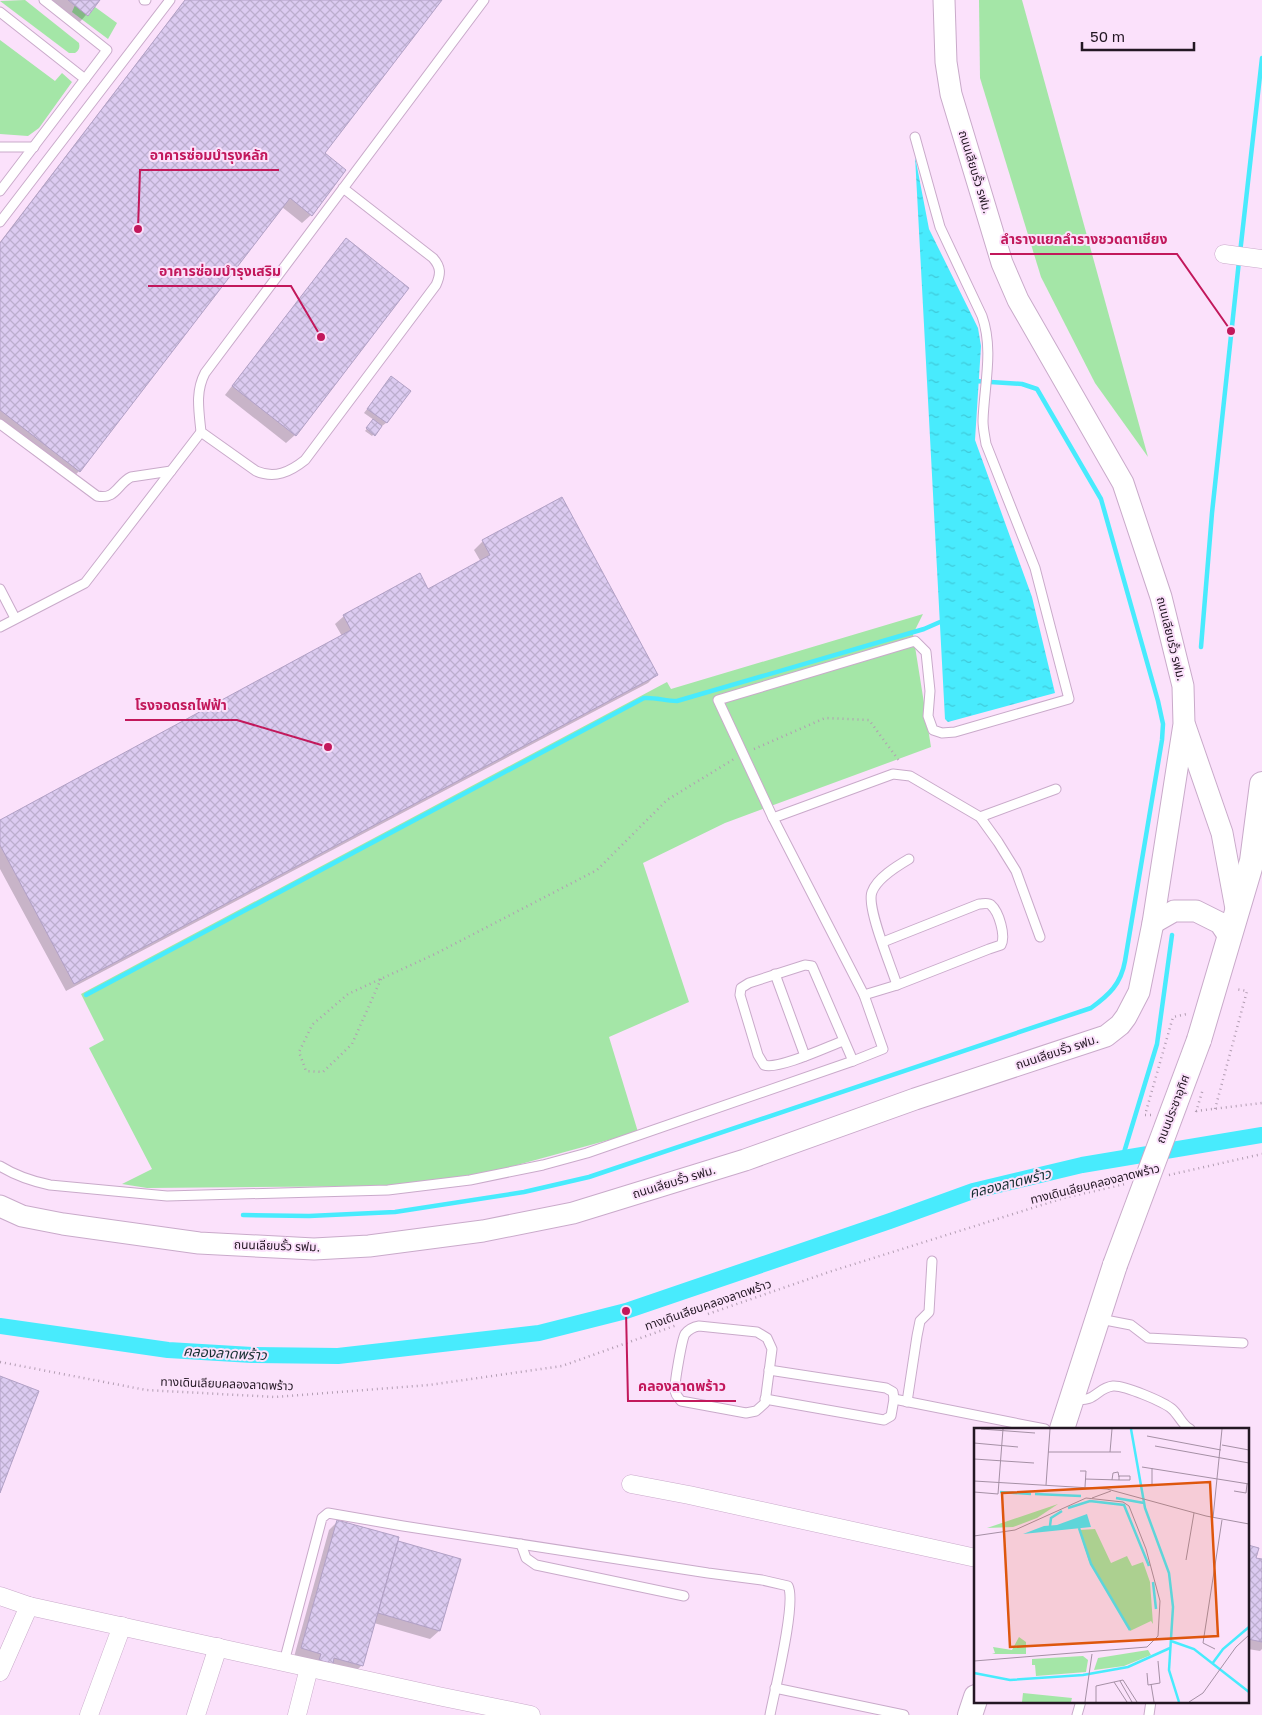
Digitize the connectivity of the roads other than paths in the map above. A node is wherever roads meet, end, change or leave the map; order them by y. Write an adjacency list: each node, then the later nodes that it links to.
1 (44, 0): 6 (lane)
2 (170, 0): 12 (lane)
3 (484, 0): 10 (lane)
4 (944, 0): 19 (street, ถนนเลียบรั้ว รฟม.)
5 (0, 12): 6 (lane)
6 (85, 79): 9 (lane)
7 (915, 137): 23 (lane)
8 (0, 147): 9 (lane)
9 (34, 147): 11 (lane)
10 (343, 188): 14 (lane); 14 (lane)
11 (0, 191)
12 (0, 222)
13 (0, 424): 15 (lane)
14 (201, 432): 15 (lane)
15 (171, 471): 17 (lane)
16 (0, 589): 17 (lane)
17 (15, 618): 18 (lane)
18 (0, 627)
19 (1184, 724): 25 (street); 26 (street, ถนนเลียบรั้ว รฟม.)
20 (1262, 784): 25 (main road, ถนนประชาอุทิศ)
21 (1056, 789): 22 (lane)
22 (980, 817): 23 (lane); 27 (lane)
23 (773, 818): 32 (lane)
24 (909, 859): 29 (lane)
25 (1237, 914): 28 (main road, ถนนประชาอุทิศ)
26 (1153, 923): 28 (street); 37 (street, ถนนเลียบรั้ว รฟม.)
27 (1040, 937)
28 (1230, 938): 39 (main road, ถนนประชาอุทิศ, bridge)
29 (883, 942): 31 (lane); 31 (lane)
30 (775, 974): 33 (lane); 34 (lane); 34 (lane)
31 (897, 985): 32 (lane)
32 (864, 995): 35 (lane)
33 (843, 1041): 34 (lane); 35 (lane)
34 (805, 1056)
35 (853, 1061): 36 (lane)
36 (0, 1166)
37 (0, 1206)
38 (932, 1261): 45 (lane)
39 (1097, 1319): 40 (lane); 44 (main road, ถนนประชาอุทิศ)
40 (1243, 1343)
41 (769, 1370): 42 (lane); 42 (lane); 43 (lane)
42 (765, 1399): 43 (lane)
43 (894, 1399): 45 (lane)
44 (1072, 1399): 47 (main road, ถนนประชาอุทิศ); 48 (lane)
45 (908, 1402): 46 (lane)
46 (1040, 1428)
47 (1062, 1428)
48 (1189, 1428)
49 (631, 1484): 51 (street)
50 (521, 1544): 53 (lane); 57 (lane); 60 (lane)
51 (974, 1558)
52 (0, 1596): 54 (street)
53 (684, 1596)
54 (29, 1606): 55 (street); 59 (street)
55 (122, 1626): 56 (street); 64 (street)
56 (218, 1647): 57 (street); 65 (street)
57 (284, 1662): 58 (street)
58 (309, 1668): 66 (street); 67 (street)
59 (0, 1672)
60 (775, 1688): 68 (lane); 69 (lane)
61 (974, 1702): 70 (main road)
62 (1080, 1702): 71 (lane)
63 (1151, 1702): 72 (lane)
64 (89, 1715)
65 (196, 1715)
66 (297, 1715)
67 (531, 1715)
68 (770, 1715)
69 (904, 1715)
70 (970, 1715)
71 (1077, 1715)
72 (1149, 1715)

